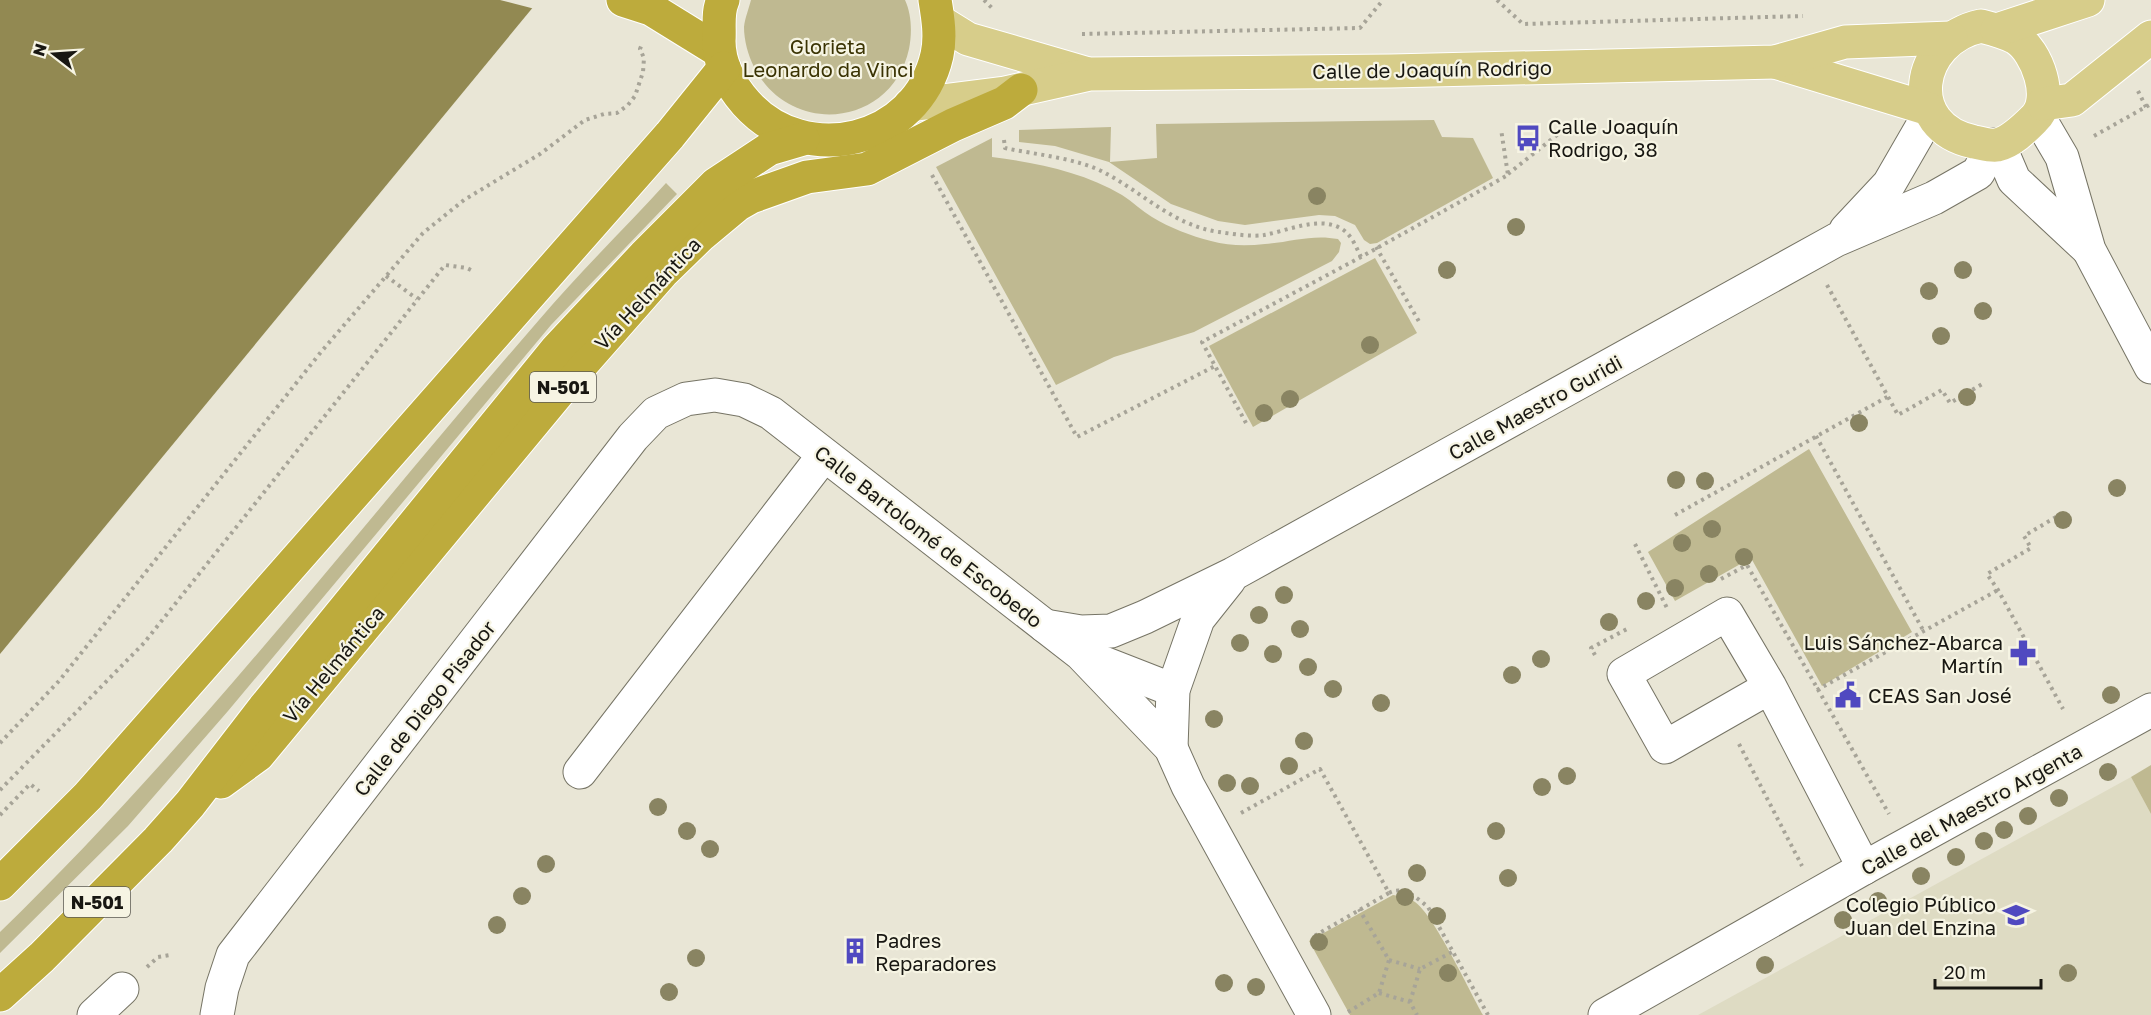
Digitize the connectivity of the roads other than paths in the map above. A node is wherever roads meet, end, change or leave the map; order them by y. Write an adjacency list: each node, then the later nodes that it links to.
1 (623, 0): 8 (highway)
2 (723, 0): 8 (highway, N-501)
3 (2088, 0): 5 (main road)
4 (937, 11): 10 (main road, Calle de Joaquín Rodrigo); 12 (highway, N-501)
5 (1997, 30): 7 (main road); 13 (main road)
6 (2151, 37): 13 (main road)
7 (1951, 38): 9 (main road, Calle de Joaquín Rodrigo); 14 (main road)
8 (722, 59): 15 (highway, N-501); 32 (highway)
9 (1775, 62): 10 (main road, Calle de Joaquín Rodrigo); 14 (main road, Calle de Joaquín Rodrigo)
10 (1090, 74): 11 (main road, Calle de Joaquín Rodrigo)
11 (1021, 90): 12 (main road, Calle de Joaquín Rodrigo); 30 (highway, Vía Helmántica / N-501)
12 (910, 105): 15 (highway, N-501)
13 (2040, 110): 16 (main road); 18 (street)
14 (1930, 111): 16 (main road); 17 (street, Calle Maestro Guridi)
15 (803, 139): 30 (highway, Vía Helmántica / N-501)
16 (1996, 145): 17 (street, Calle Maestro Guridi); 18 (street)
17 (1836, 240): 22 (street, Calle Maestro Guridi)
18 (2089, 250): 19 (street)
19 (2151, 367)
20 (656, 413): 21 (street, Calle Bartolomé de Escobedo); 36 (street, Calle de Diego Pisador)
21 (824, 455): 23 (street, Calle Bartolomé de Escobedo); 29 (street)
22 (1233, 574): 23 (street, Calle Maestro Guridi); 26 (street, Calle Maestro Guridi)
23 (1043, 625): 24 (street, Calle Bartolomé de Escobedo)
24 (1081, 654): 26 (street); 28 (street, Calle Bartolomé de Escobedo)
25 (1770, 687): 31 (street)
26 (1173, 690): 28 (street, Calle Bartolomé de Escobedo)
27 (2151, 710): 31 (street, Calle del Maestro Argenta)
28 (1171, 748): 37 (street, Calle Bartolomé de Escobedo)
29 (580, 772)
30 (190, 804): 34 (highway, Vía Helmántica / N-501)
31 (1864, 868): 38 (street, Calle del Maestro Argenta)
32 (0, 884)
33 (122, 989): 35 (street)
34 (0, 995)
35 (94, 1015)
36 (217, 1015)
37 (1314, 1015)
38 (1605, 1015)

